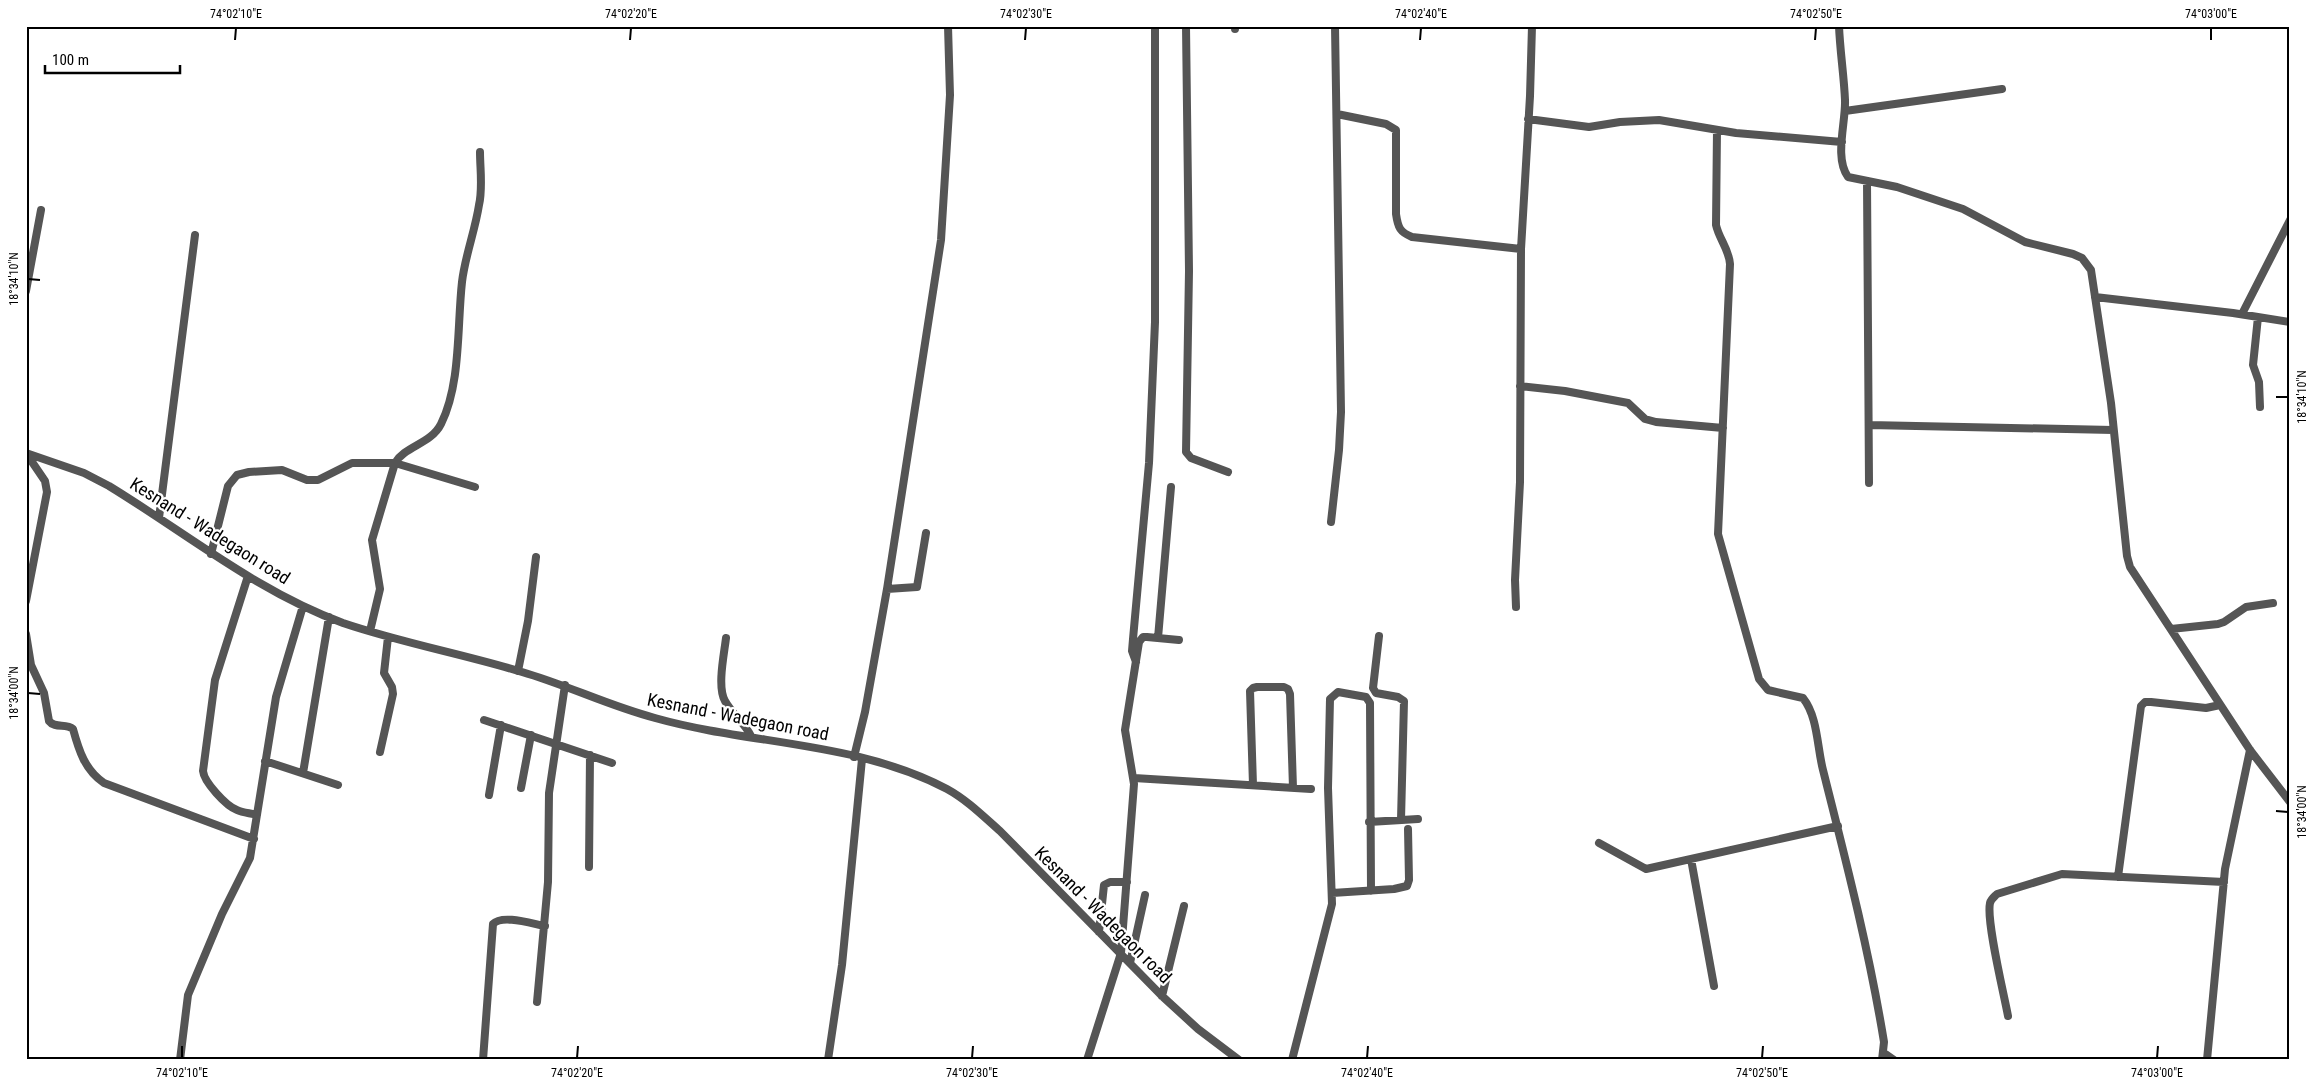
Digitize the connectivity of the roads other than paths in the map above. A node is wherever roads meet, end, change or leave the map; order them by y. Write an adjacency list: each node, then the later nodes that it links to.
1 (948, 26): 41 (street)
2 (1156, 26): 55 (street)
3 (1186, 26): 31 (street)
4 (1335, 26): 9 (street)
5 (1532, 26): 10 (street)
6 (1839, 26): 8 (street)
7 (2002, 88): 8 (street)
8 (1845, 111): 12 (street)
9 (1336, 114): 18 (street); 36 (street)
10 (1528, 119): 11 (street); 18 (street)
11 (1717, 130): 12 (street); 27 (street)
12 (1842, 142): 14 (street)
13 (480, 152): 30 (street)
14 (1866, 181): 20 (street); 26 (street)
15 (41, 210): 19 (street)
16 (2290, 220): 21 (street)
17 (196, 235): 35 (street)
18 (1521, 249): 24 (street)
19 (26, 291)
20 (2095, 297): 21 (street); 28 (street)
21 (2242, 314): 22 (street)
22 (2258, 317): 23 (street); 25 (street)
23 (2290, 322)
24 (1520, 386): 27 (street); 45 (street)
25 (2260, 407)
26 (1869, 425): 28 (street); 32 (street)
27 (1723, 428): 85 (street)
28 (2114, 430): 47 (street)
29 (26, 453): 35 (street, Kesnand - Wadegaon road); 42 (street)
30 (395, 464): 33 (street); 38 (street); 48 (street)
31 (1228, 472)
32 (1870, 483)
33 (475, 487)
34 (1171, 487): 53 (street)
35 (160, 518): 38 (street, Kesnand - Wadegaon road)
36 (1331, 522)
37 (926, 533): 41 (street)
38 (211, 554): 40 (street, Kesnand - Wadegaon road)
39 (536, 557): 56 (street)
40 (248, 576): 44 (street, Kesnand - Wadegaon road); 81 (street)
41 (887, 589): 69 (street)
42 (26, 601)
43 (2273, 603): 47 (street)
44 (303, 606): 46 (street, Kesnand - Wadegaon road); 70 (street)
45 (1516, 607)
46 (328, 617): 48 (street, Kesnand - Wadegaon road); 72 (street)
47 (2171, 629): 60 (street)
48 (370, 631): 50 (street, Kesnand - Wadegaon road)
49 (26, 634): 87 (street)
50 (388, 636): 56 (street, Kesnand - Wadegaon road); 67 (street)
51 (1379, 636): 58 (street)
52 (726, 638): 64 (street)
53 (1158, 638): 54 (street); 55 (street)
54 (1179, 640)
55 (1136, 662): 73 (street)
56 (518, 671): 57 (street, Kesnand - Wadegaon road)
57 (565, 685): 64 (street, Kesnand - Wadegaon road); 65 (street)
58 (1375, 690): 59 (street); 83 (street)
59 (1368, 699): 84 (street); 95 (street)
60 (2220, 705): 66 (street); 91 (street)
61 (484, 720): 62 (street)
62 (501, 725): 63 (street); 79 (street)
63 (531, 735): 65 (street); 76 (street)
64 (750, 736): 69 (street, Kesnand - Wadegaon road)
65 (555, 742): 68 (street); 98 (street)
66 (2250, 750): 80 (street); 93 (street)
67 (380, 752)
68 (590, 755): 71 (street); 90 (street)
69 (858, 758): 99 (street, Kesnand - Wadegaon road); 109 (street)
70 (265, 761): 72 (street); 81 (street)
71 (612, 762)
72 (303, 773): 74 (street)
73 (1134, 778): 75 (street); 92 (street)
74 (338, 785)
75 (1253, 785): 77 (street); 77 (street)
76 (521, 788)
77 (1293, 788): 78 (street)
78 (1311, 789)
79 (489, 795)
80 (2290, 802)
81 (257, 815): 87 (street)
82 (1418, 819): 83 (street)
83 (1401, 820): 84 (street)
84 (1369, 822): 94 (street)
85 (1838, 826): 89 (street); 106 (street)
86 (1408, 829): 94 (street)
87 (254, 839): 107 (street)
88 (1599, 843): 89 (street)
89 (1691, 859): 102 (street)
90 (589, 867)
91 (2118, 877): 93 (street); 105 (street)
92 (1127, 882): 99 (street); 100 (street)
93 (2224, 882): 114 (street)
94 (1371, 891): 95 (street)
95 (1332, 893): 112 (street)
96 (1145, 896): 101 (street)
97 (1184, 906): 103 (street)
98 (545, 926): 104 (street); 108 (street)
99 (1099, 932): 100 (street, Kesnand - Wadegaon road)
100 (1121, 953): 101 (street, Kesnand - Wadegaon road); 110 (street)
101 (1130, 963): 103 (street, Kesnand - Wadegaon road)
102 (1714, 986)
103 (1162, 996): 111 (street, Kesnand - Wadegaon road)
104 (537, 1002)
105 (2008, 1016)
106 (1883, 1056): 113 (street)
107 (180, 1060)
108 (483, 1060)
109 (828, 1060)
110 (1087, 1060)
111 (1239, 1060)
112 (1292, 1060)
113 (1894, 1060)
114 (2207, 1060)

